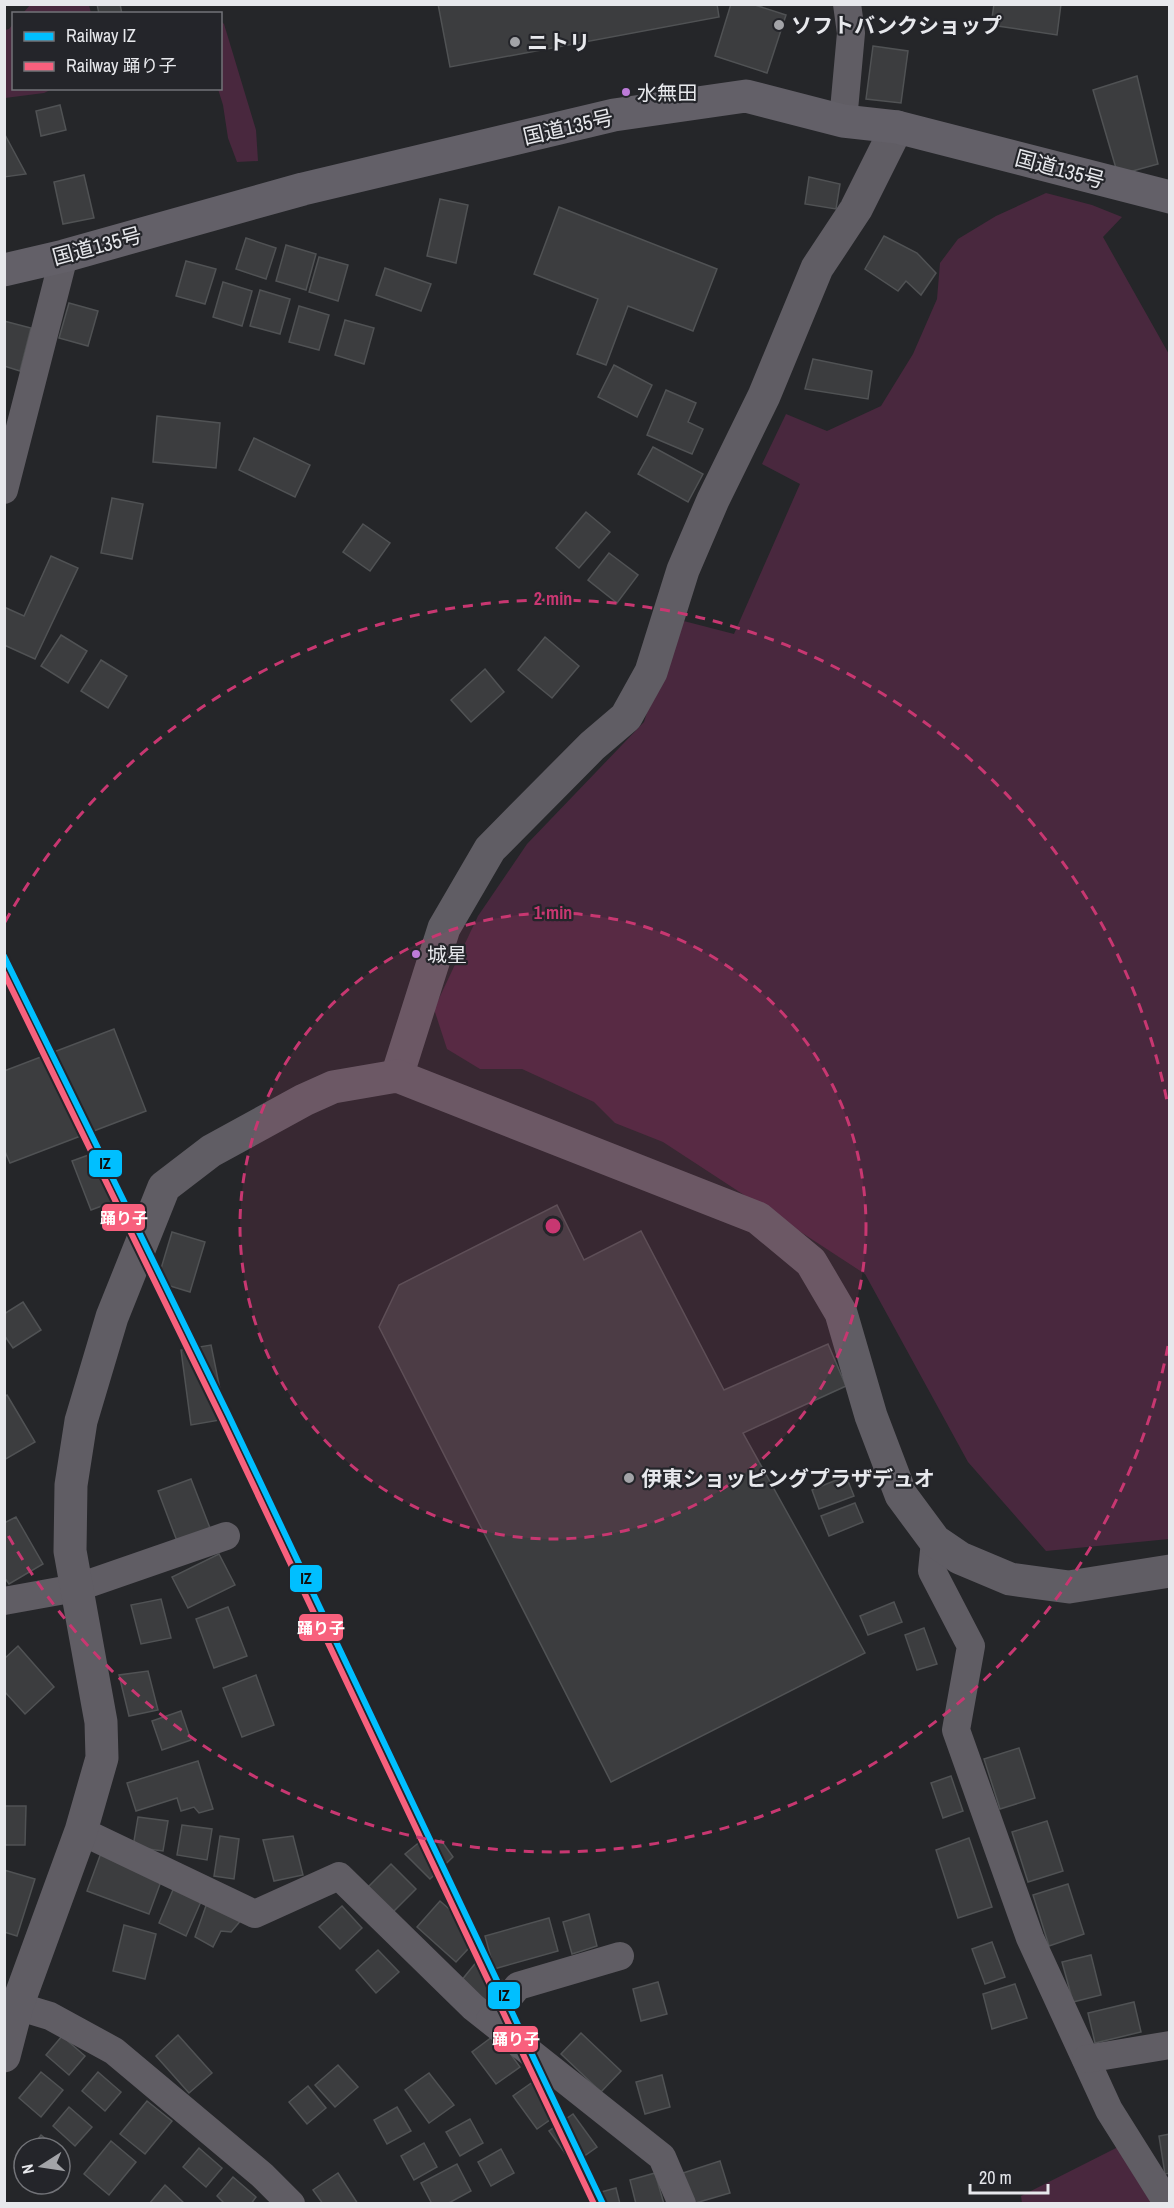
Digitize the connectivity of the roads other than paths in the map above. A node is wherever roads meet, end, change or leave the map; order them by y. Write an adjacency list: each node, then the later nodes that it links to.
1 (847, 4): 2 (street)
2 (843, 121): 3 (highway, 国道135号); 5 (highway, 国道135号)
3 (897, 127): 4 (highway, 国道135号); 8 (street)
4 (1170, 197)
5 (64, 256): 6 (highway, 国道135号); 7 (street)
6 (4, 270)
7 (4, 490)
8 (397, 1076): 10 (street); 12 (street)
9 (226, 1536): 12 (street)
10 (935, 1541): 11 (street); 20 (street)
11 (1170, 1571)
12 (76, 1588): 13 (street); 14 (street)
13 (4, 1601)
14 (81, 1831): 16 (street); 17 (street)
15 (620, 1956): 17 (street)
16 (17, 2006): 19 (street); 22 (street)
17 (490, 2020): 23 (street)
18 (1170, 2044): 20 (street)
19 (4, 2056)
20 (1086, 2059): 21 (street)
21 (1168, 2200)
22 (291, 2204)
23 (682, 2204)

